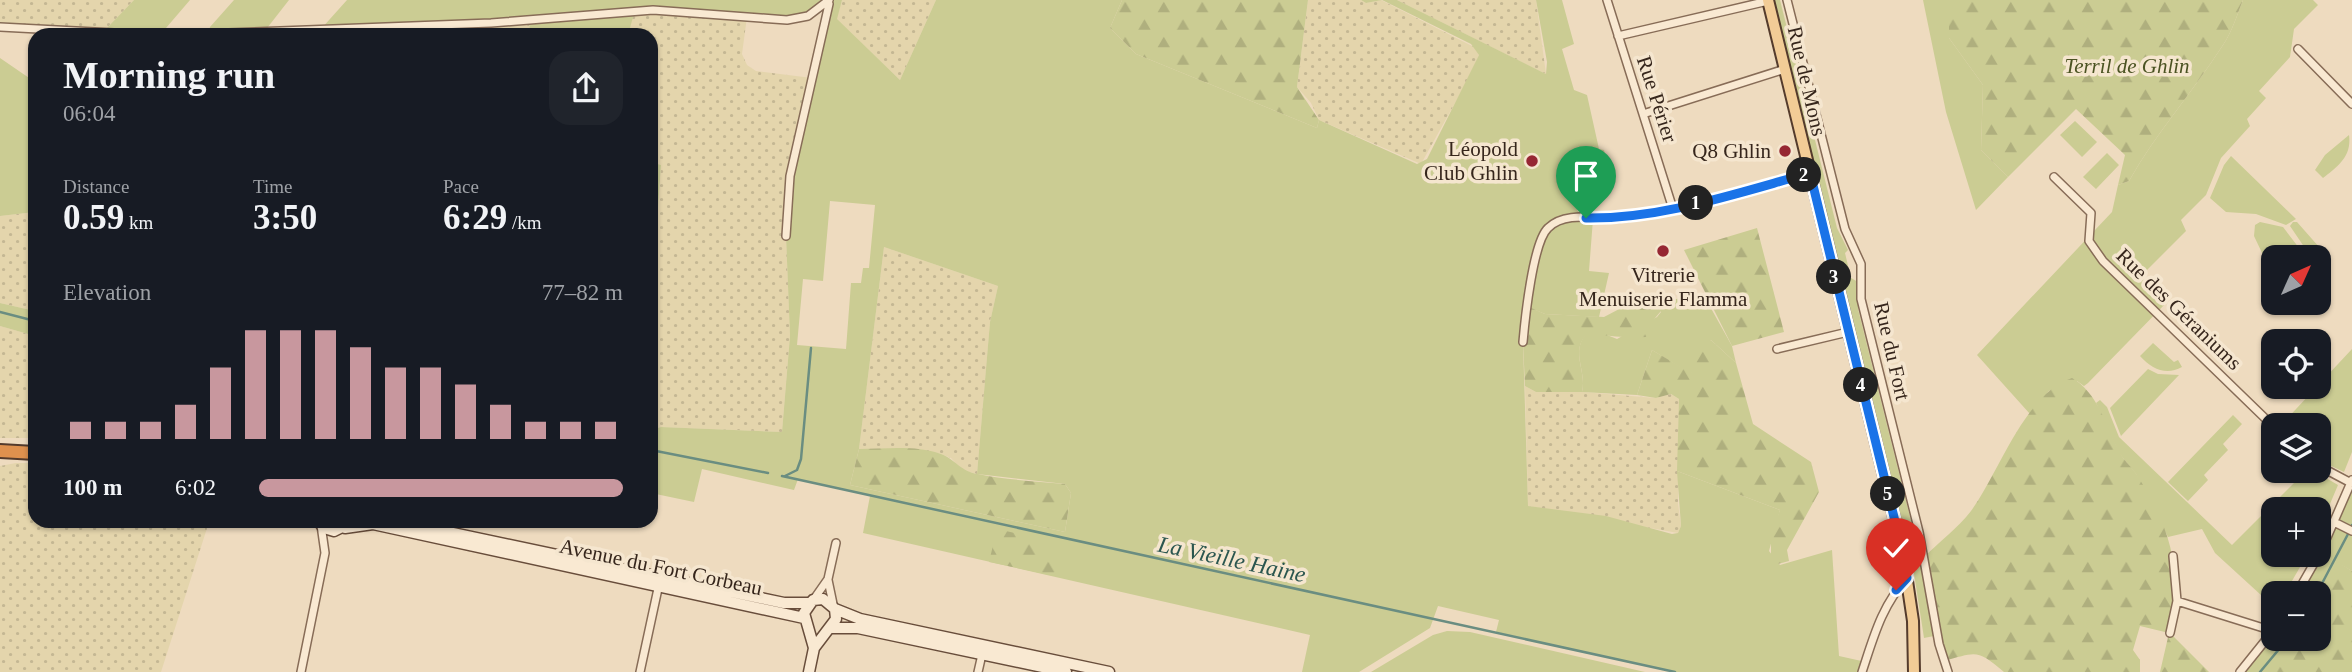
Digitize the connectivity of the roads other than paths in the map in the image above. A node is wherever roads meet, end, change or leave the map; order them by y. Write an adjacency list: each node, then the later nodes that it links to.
1 (1607, 0): 8 (street, Rue Périer)
2 (1768, 0): 8 (street); 10 (main road, Rue de Mons)
3 (1787, 0): 56 (street, Rue du Fort)
4 (829, 1): 7 (street); 16 (street)
5 (0, 27): 6 (street)
6 (28, 28)
7 (380, 28)
8 (1618, 36): 12 (street, Rue Périer)
9 (2298, 49): 11 (street)
10 (1784, 69): 12 (street); 13 (main road, Rue de Mons)
11 (2352, 104)
12 (1643, 114): 15 (street, Rue Périer)
13 (1810, 173): 15 (street); 17 (main road, Rue de Mons)
14 (2054, 177): 20 (street, Rue des Géraniums)
15 (1673, 209): 18 (street)
16 (786, 236)
17 (1849, 332): 19 (street); 34 (main road, Rue de Mons)
18 (1523, 342)
19 (1777, 349)
20 (2261, 414)
21 (0, 451): 22 (highway)
22 (28, 453)
23 (2331, 472): 24 (street)
24 (2352, 482): 25 (street)
25 (2334, 522): 30 (street); 36 (street)
26 (321, 528): 32 (street)
27 (343, 528): 32 (street)
28 (393, 528): 37 (street, Avenue du Fort Corbeau)
29 (427, 528): 37 (street, Avenue du Fort Corbeau)
30 (2352, 531)
31 (836, 543): 35 (street)
32 (326, 549): 48 (street)
33 (2173, 556): 38 (street)
34 (1907, 578): 54 (street); 55 (main road, Rue de Mons)
35 (828, 579): 39 (street); 40 (street)
36 (2303, 581)
37 (659, 582): 39 (street, Avenue du Fort Corbeau); 41 (street, Avenue du Fort Corbeau); 49 (street)
38 (2177, 601): 42 (street); 44 (street)
39 (811, 602): 40 (street); 41 (street)
40 (834, 606): 43 (street); 47 (street)
41 (806, 622): 43 (street); 46 (street)
42 (2261, 627)
43 (829, 629): 46 (street); 47 (street)
44 (2170, 633)
45 (2261, 646): 57 (street)
46 (814, 648): 50 (street)
47 (983, 650): 51 (street); 52 (street); 53 (street)
48 (301, 672)
49 (640, 672)
50 (809, 672)
51 (978, 672)
52 (1066, 672)
53 (1109, 672)
54 (1863, 672)
55 (1914, 672)
56 (1948, 672)
57 (2240, 672)

